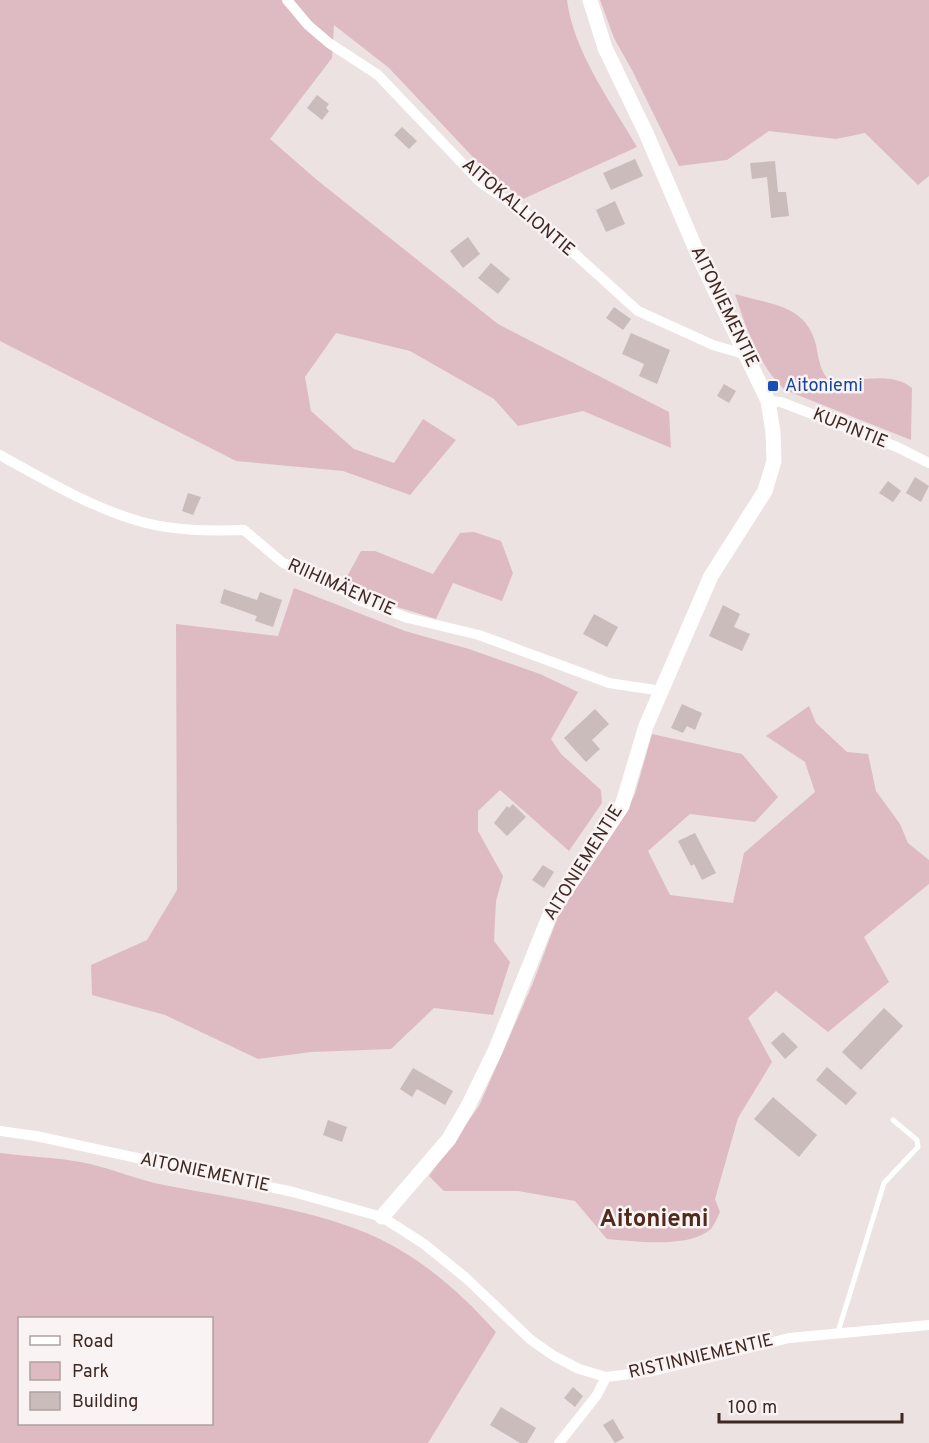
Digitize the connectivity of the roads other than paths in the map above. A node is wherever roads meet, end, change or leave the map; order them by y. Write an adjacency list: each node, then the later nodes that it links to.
1 (287, 0): 3 (street, AITOKALLIONTIE)
2 (590, 0): 3 (street, AITONIEMENTIE)
3 (747, 355): 4 (street, AITONIEMENTIE)
4 (768, 401): 6 (street, KUPINTIE); 7 (street, AITONIEMENTIE)
5 (0, 454): 7 (street, RIIHIMÄENTIE)
6 (929, 463)
7 (662, 691): 10 (street, AITONIEMENTIE)
8 (893, 1120): 12 (lane)
9 (0, 1131): 10 (street, AITONIEMENTIE)
10 (382, 1217): 13 (street, RISTINNIEMENTIE)
11 (929, 1325): 12 (street, RISTINNIEMENTIE)
12 (838, 1332): 13 (street, RISTINNIEMENTIE)
13 (606, 1377): 14 (street)
14 (559, 1443)

